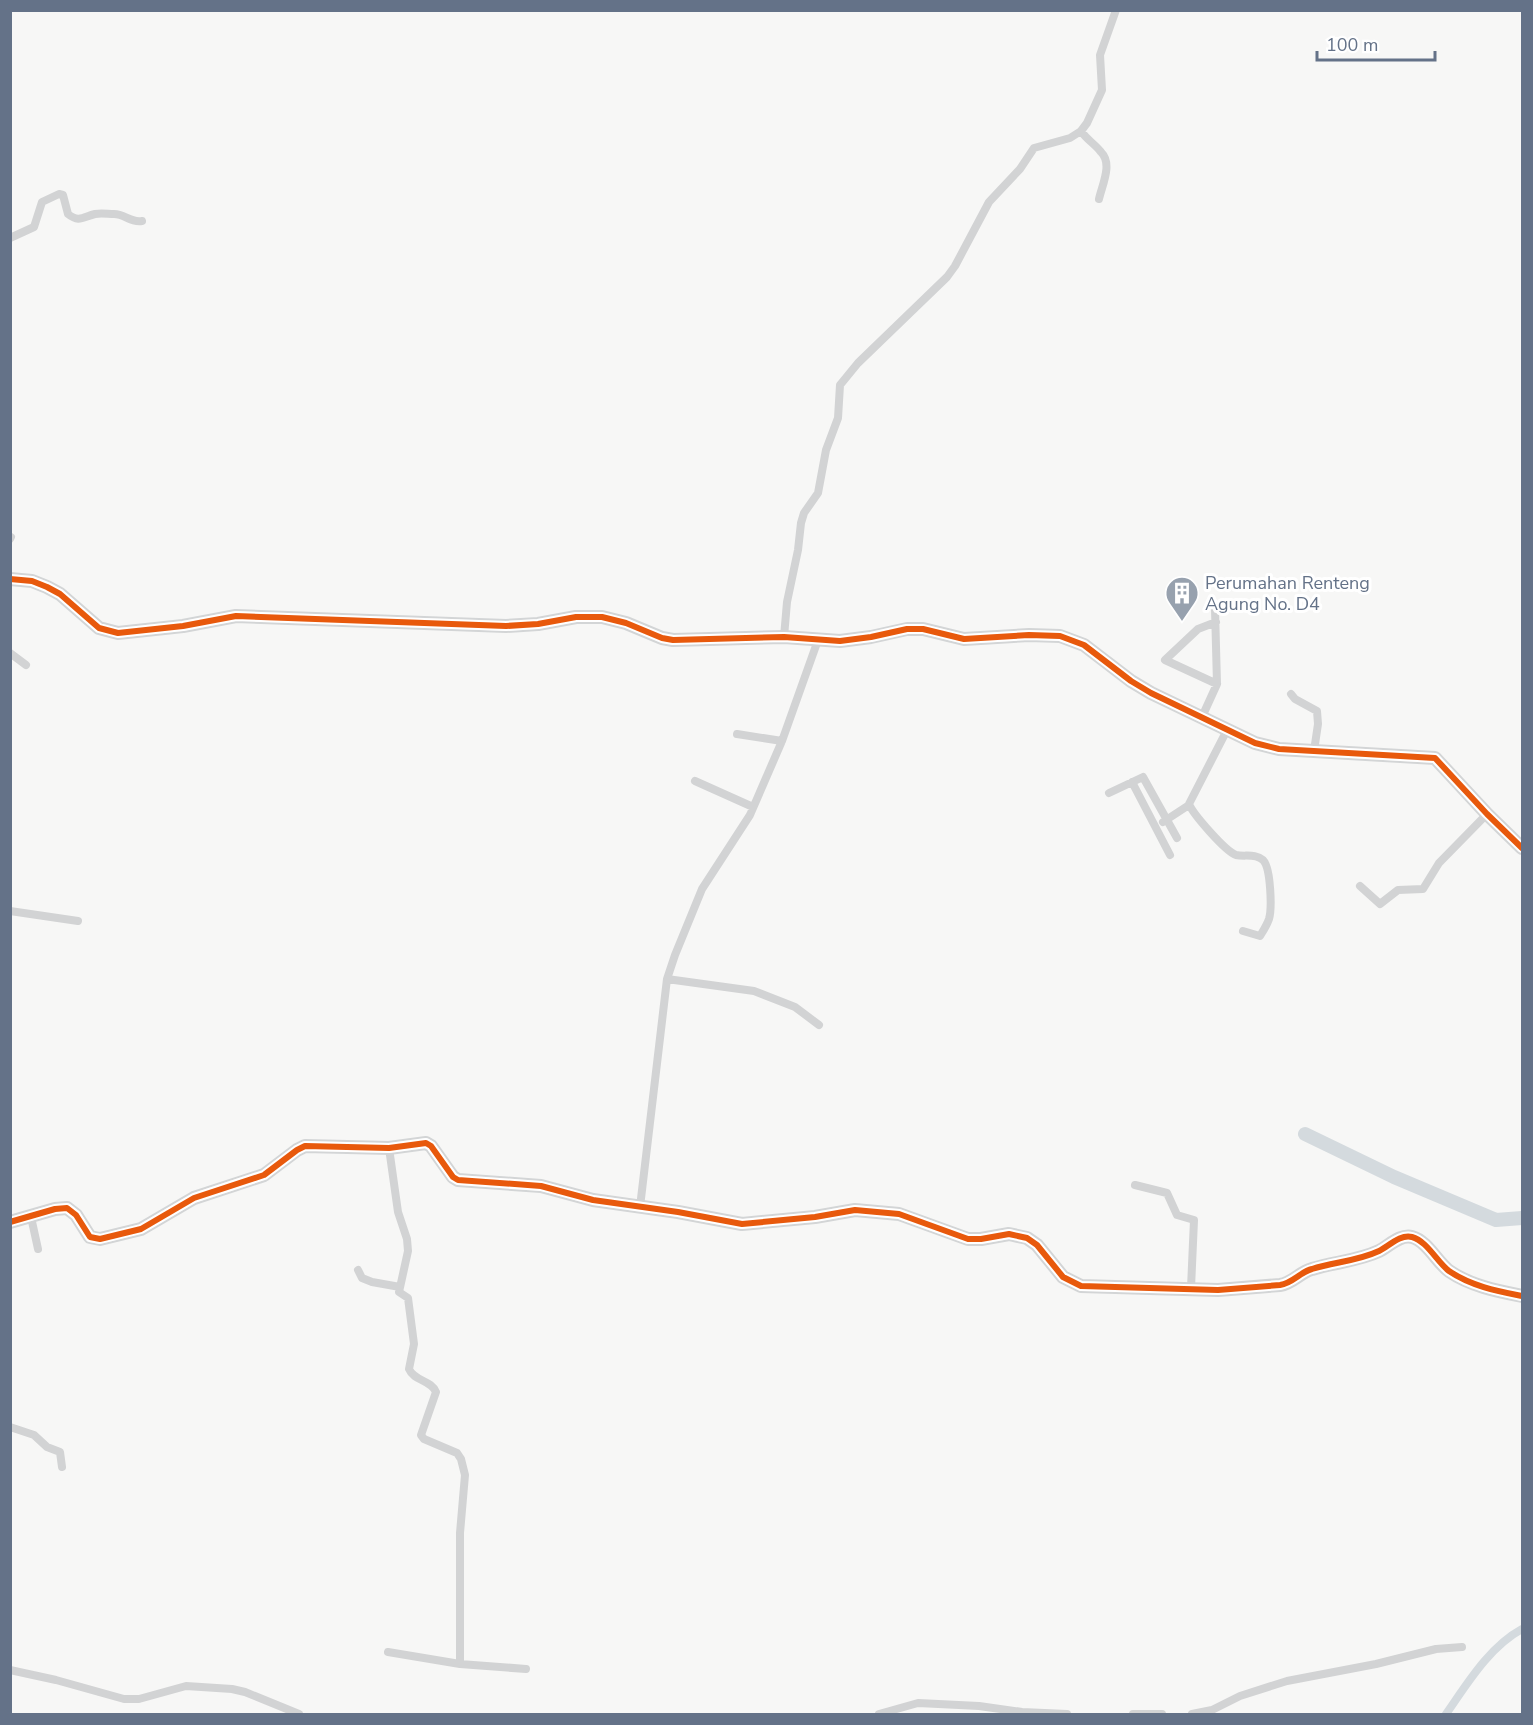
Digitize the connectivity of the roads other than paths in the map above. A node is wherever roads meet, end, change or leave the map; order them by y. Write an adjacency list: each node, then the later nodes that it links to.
1 (1116, 10): 2 (street)
2 (1081, 131): 3 (street); 9 (street)
3 (1099, 199)
4 (142, 221): 5 (street)
5 (10, 238)
6 (10, 579): 9 (street)
7 (1215, 609): 8 (street)
8 (1216, 622): 13 (street); 13 (street)
9 (784, 638): 10 (street)
10 (818, 639): 15 (street); 18 (street)
11 (10, 653): 12 (street)
12 (26, 665)
13 (1217, 684): 15 (street)
14 (1291, 694): 19 (street)
15 (1202, 717): 16 (street)
16 (1227, 730): 19 (street); 23 (street)
17 (736, 734): 18 (street)
18 (782, 741): 24 (street)
19 (1314, 751): 25 (street)
20 (695, 781): 24 (street)
21 (1132, 782): 22 (street); 26 (street); 27 (street)
22 (1109, 793)
23 (1189, 805): 26 (street); 34 (street)
24 (753, 807): 35 (street)
25 (1487, 814): 29 (street); 31 (street)
26 (1166, 820): 27 (street); 28 (street)
27 (1156, 827): 30 (street)
28 (1177, 838)
29 (1522, 848)
30 (1170, 855)
31 (1360, 886)
32 (10, 910): 33 (street)
33 (78, 921)
34 (1243, 931)
35 (667, 979): 36 (street); 39 (street)
36 (819, 1025)
37 (388, 1149): 39 (street); 40 (street); 44 (street)
38 (1135, 1185): 45 (street)
39 (640, 1207): 45 (street)
40 (31, 1217): 41 (street); 42 (street)
41 (10, 1222)
42 (38, 1249)
43 (358, 1270): 44 (street)
44 (400, 1287): 51 (street)
45 (1191, 1288): 46 (street)
46 (1522, 1296)
47 (10, 1427): 48 (street)
48 (62, 1467)
49 (1462, 1647): 59 (street)
50 (388, 1652): 51 (street)
51 (460, 1664): 52 (street)
52 (526, 1669)
53 (10, 1670): 54 (street)
54 (299, 1714)
55 (879, 1714): 56 (street)
56 (1067, 1714)
57 (1133, 1714): 58 (street)
58 (1162, 1714)
59 (1191, 1714)

